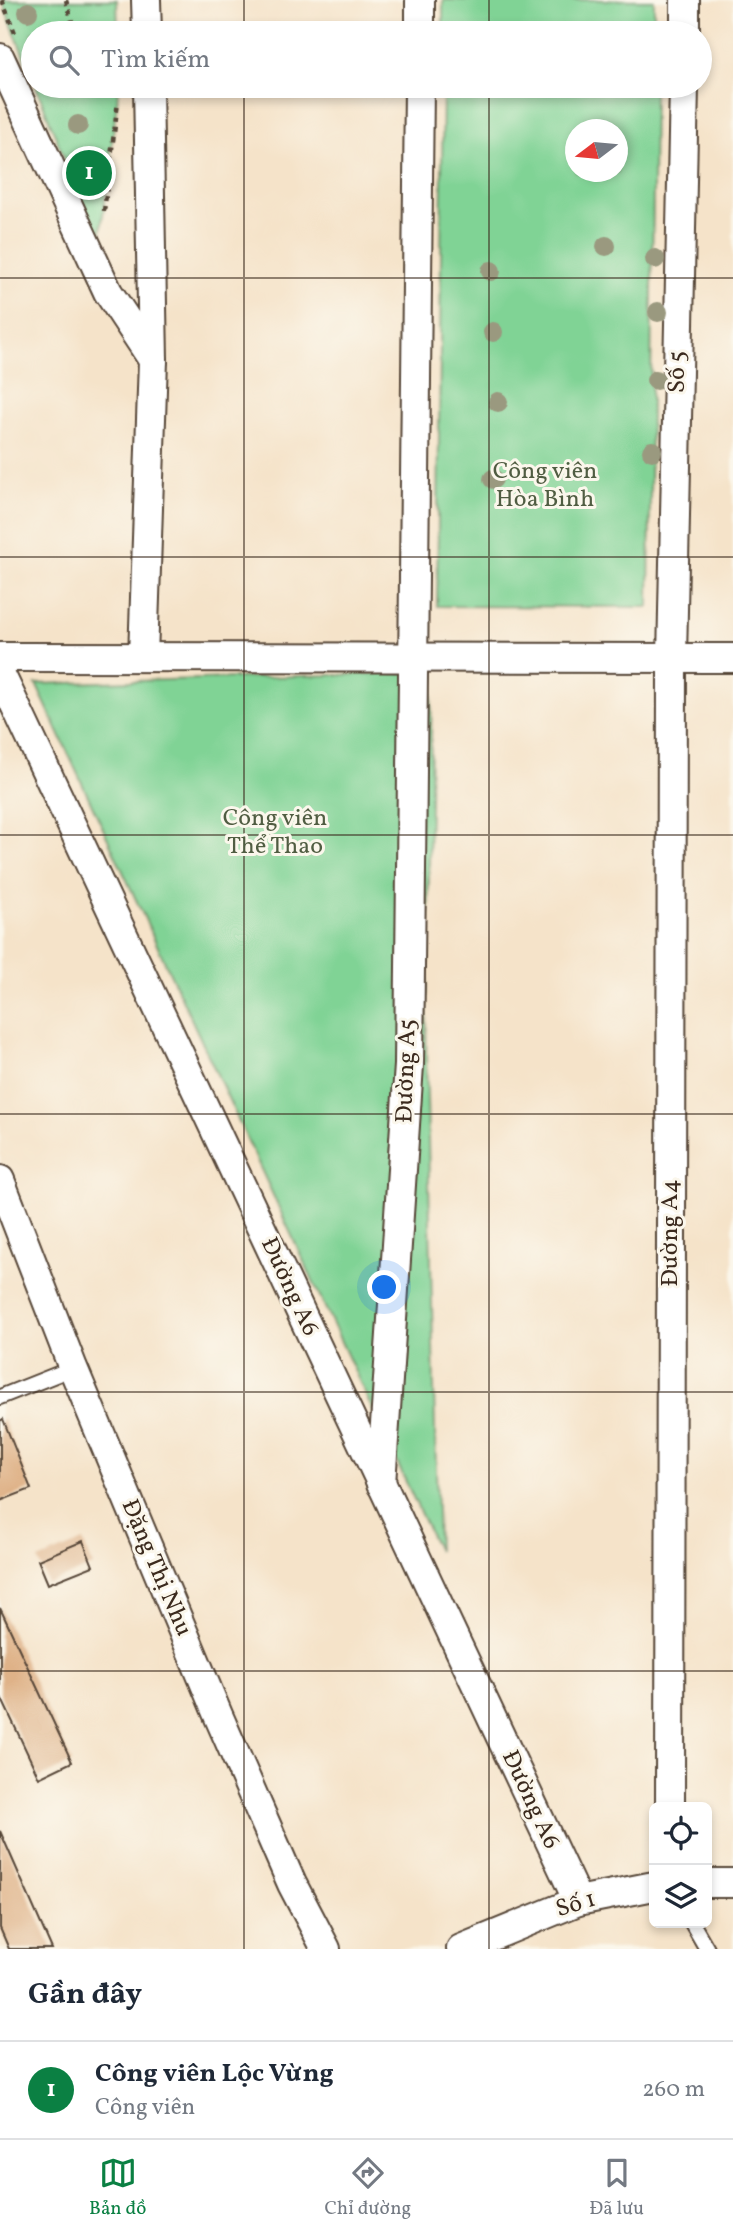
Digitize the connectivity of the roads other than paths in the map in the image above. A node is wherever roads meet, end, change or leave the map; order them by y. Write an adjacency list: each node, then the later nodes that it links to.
1 (146, 0): 4 (street)
2 (420, 0): 5 (street)
3 (685, 0): 6 (street)
4 (147, 21)
5 (419, 21)
6 (685, 21)
7 (0, 58): 11 (street)
8 (148, 98): 11 (street)
9 (419, 98): 14 (street, Đường A5)
10 (684, 98): 15 (street, Số 5)
11 (153, 360): 13 (street)
12 (0, 656): 13 (street)
13 (143, 657): 14 (street)
14 (413, 657): 15 (street); 21 (street, Đường A5)
15 (672, 658): 16 (street); 22 (street, Đường A4)
16 (733, 658)
17 (0, 673): 21 (street, Đường A6)
18 (0, 1180): 19 (street, Đặng Thị Nhu)
19 (73, 1368): 20 (lane); 28 (street, Đặng Thị Nhu)
20 (0, 1397)
21 (381, 1484): 26 (street, Đường A6)
22 (670, 1802)
23 (712, 1883): 24 (street)
24 (733, 1883)
25 (649, 1887): 26 (street, Số 1)
26 (578, 1900): 29 (street, Số 1)
27 (695, 1928): 30 (lane)
28 (326, 1949)
29 (461, 1949)
30 (707, 1949)

